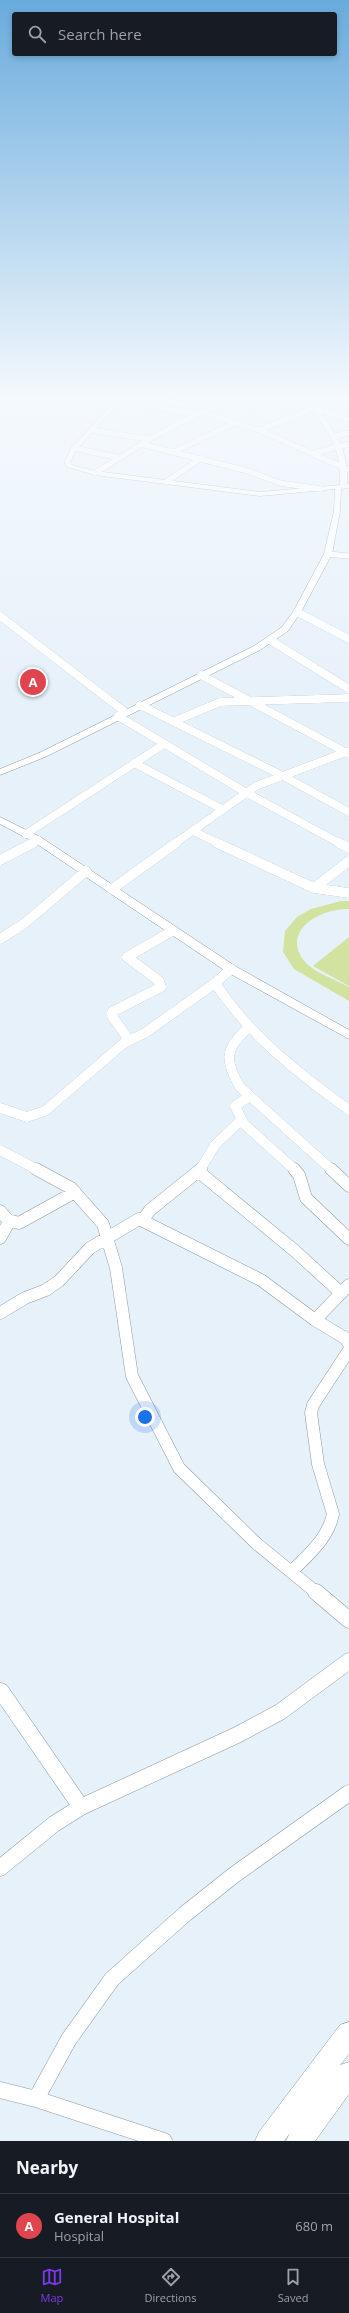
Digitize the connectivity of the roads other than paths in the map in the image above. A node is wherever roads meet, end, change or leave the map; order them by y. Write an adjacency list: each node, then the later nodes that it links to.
1 (341, 496): 2 (street)
2 (328, 554): 3 (street); 4 (street)
3 (349, 556)
4 (297, 612): 6 (street); 7 (street)
5 (0, 616): 13 (street)
6 (349, 639)
7 (270, 640): 8 (street); 9 (street)
8 (201, 675): 11 (street); 12 (street)
9 (349, 689)
10 (349, 698): 11 (street)
11 (252, 701): 14 (street); 16 (street)
12 (140, 705): 13 (street); 14 (street)
13 (122, 714): 15 (street); 18 (street)
14 (175, 721): 19 (street)
15 (164, 744): 17 (street); 20 (street)
16 (348, 752): 19 (street)
17 (134, 763): 21 (street); 25 (street)
18 (0, 772)
19 (283, 776): 20 (street); 22 (street)
20 (245, 792): 21 (street); 27 (street)
21 (222, 809): 24 (street)
22 (349, 812)
23 (0, 820): 25 (street)
24 (194, 831): 31 (street); 32 (street)
25 (26, 834): 26 (street)
26 (38, 840): 28 (street); 30 (street)
27 (349, 848)
28 (0, 860)
29 (349, 861): 31 (street)
30 (86, 871): 32 (street); 35 (street)
31 (314, 888): 33 (street)
32 (112, 889): 34 (street)
33 (347, 892)
34 (172, 931): 36 (street); 40 (street)
35 (0, 939)
36 (231, 969): 37 (street); 39 (street)
37 (215, 983): 38 (street); 40 (street)
38 (248, 1028): 41 (street); 43 (street)
39 (349, 1036)
40 (129, 1040): 42 (street)
41 (250, 1096): 44 (street); 47 (street)
42 (0, 1108)
43 (349, 1110)
44 (241, 1120): 46 (street); 54 (street)
45 (0, 1150): 48 (street)
46 (199, 1172): 50 (street); 55 (street)
47 (349, 1186)
48 (75, 1192): 51 (street); 53 (street)
49 (0, 1211): 51 (street)
50 (143, 1220): 53 (street); 57 (street)
51 (9, 1222): 52 (street)
52 (0, 1238)
53 (107, 1238): 56 (street); 60 (street)
54 (349, 1239)
55 (345, 1289): 57 (street)
56 (0, 1313)
57 (315, 1320): 58 (street)
58 (349, 1344)
59 (349, 1350): 60 (street)
60 (291, 1572): 61 (street)
61 (349, 1620)
62 (349, 1661): 65 (street)
63 (1, 1691): 65 (street)
64 (349, 1793): 70 (street)
65 (81, 1807): 66 (street)
66 (0, 1868)
67 (349, 2034): 72 (main road)
68 (349, 2074): 73 (main road)
69 (0, 2090): 70 (street)
70 (36, 2099): 71 (street)
71 (164, 2141)
72 (268, 2141)
73 (300, 2141)

